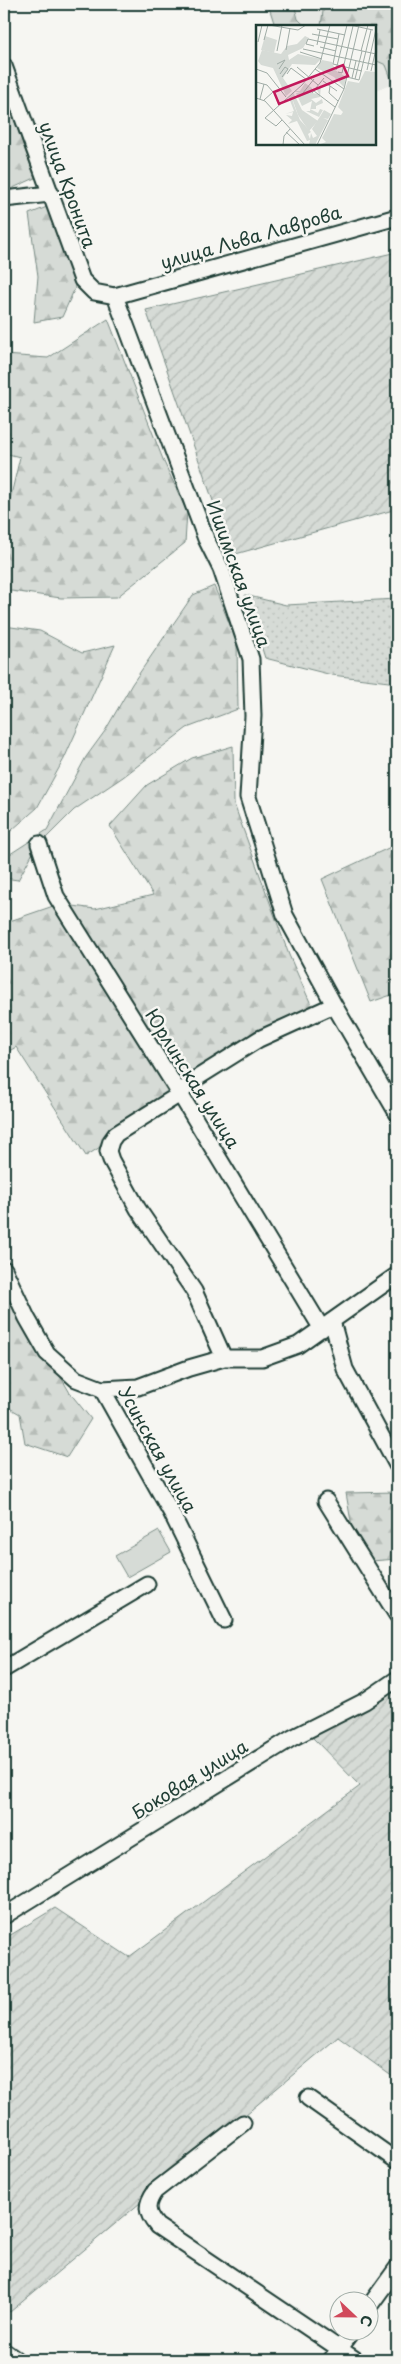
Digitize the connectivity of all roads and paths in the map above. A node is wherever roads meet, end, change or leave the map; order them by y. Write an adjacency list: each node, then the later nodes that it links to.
1 (4, 66): 2 (street, улица Кронита)
2 (50, 194): 3 (street); 5 (street, улица Кронита)
3 (4, 199)
4 (397, 217): 5 (street, улица Льва Лаврова)
5 (115, 296): 7 (street, Ишимская улица)
6 (39, 844): 8 (street, Юрлинская улица)
7 (334, 1005): 8 (street); 9 (street, Ишимская улица)
8 (180, 1094): 12 (street, Юрлинская улица); 13 (street)
9 (396, 1110)
10 (4, 1269): 14 (street, Усинская улица)
11 (397, 1275): 12 (street)
12 (327, 1325): 13 (street); 15 (street, Юрлинская улица)
13 (224, 1358): 14 (street)
14 (102, 1389): 19 (street, Усинская улица)
15 (397, 1464)
16 (326, 1501): 18 (street)
17 (147, 1584): 20 (street)
18 (397, 1615)
19 (224, 1620)
20 (4, 1669)
21 (397, 1679): 22 (street, Боковая улица)
22 (4, 1916)
23 (308, 2098): 25 (street)
24 (243, 2122): 30 (street)
25 (397, 2161)
26 (397, 2268): 27 (street)
27 (378, 2294)
28 (345, 2342): 30 (street)
29 (4, 2353): 31 (main road)
30 (335, 2355): 32 (street)
31 (14, 2360)
32 (356, 2360)

